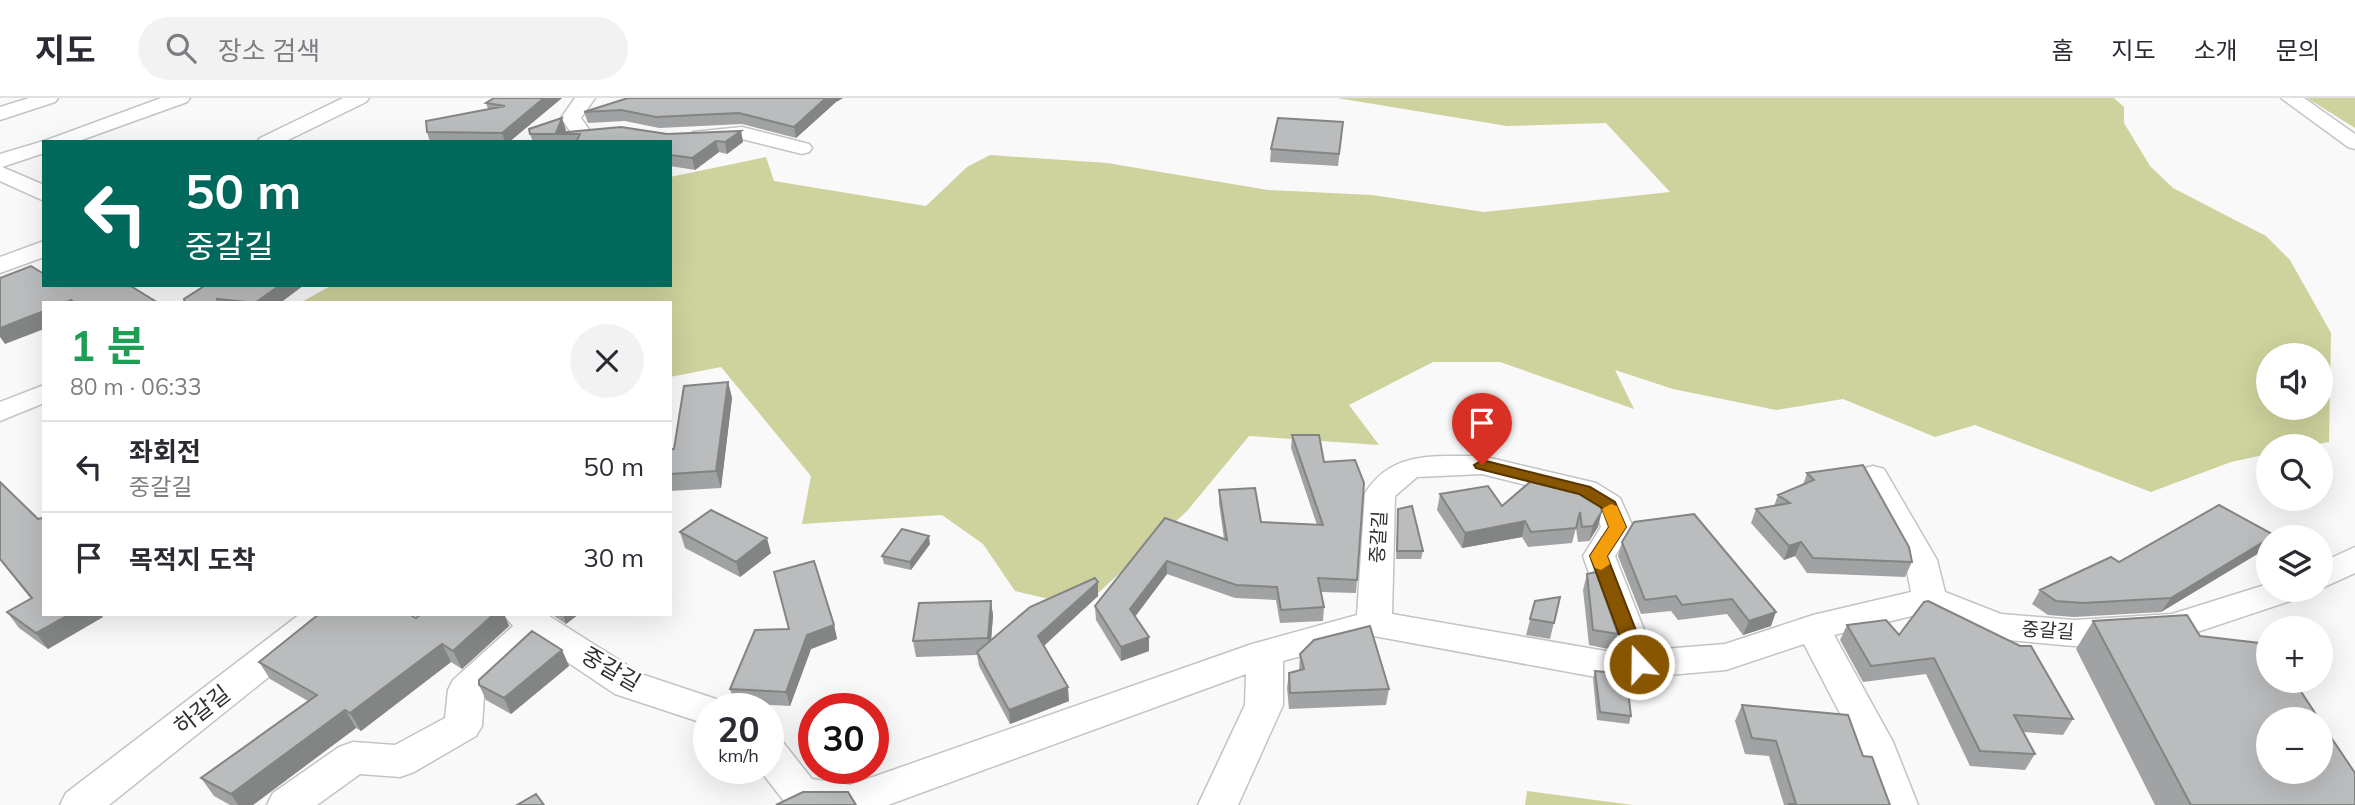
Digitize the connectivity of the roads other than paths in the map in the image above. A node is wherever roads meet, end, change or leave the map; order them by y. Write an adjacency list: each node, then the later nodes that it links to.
1 (48, 98): 6 (street)
2 (180, 98): 10 (street)
3 (359, 98): 11 (street)
4 (585, 98): 9 (street)
5 (2291, 98): 12 (street)
6 (0, 114)
7 (603, 131): 9 (street)
8 (680, 136): 14 (street)
9 (576, 137)
10 (62, 140)
11 (271, 140)
12 (2355, 143)
13 (42, 147): 15 (street)
14 (802, 148)
15 (0, 161)
16 (0, 173): 17 (street)
17 (42, 193)
18 (42, 249): 19 (street)
19 (0, 266)
20 (42, 394): 21 (street)
21 (0, 412)
22 (1873, 476): 25 (street)
23 (2355, 558): 24 (street)
24 (2333, 571)
25 (1930, 599): 26 (street, 중갈길); 30 (street)
26 (2256, 600)
27 (321, 616): 35 (street, 하갈길)
28 (528, 619): 33 (street, 중갈길); 36 (street)
29 (1374, 622): 31 (street); 32 (street); 32 (street, 중갈길)
30 (1813, 628): 32 (street); 38 (street)
31 (1265, 653): 34 (street); 37 (street)
32 (1639, 664)
33 (693, 706)
34 (788, 799)
35 (80, 805)
36 (287, 805)
37 (1219, 805)
38 (1898, 805)

